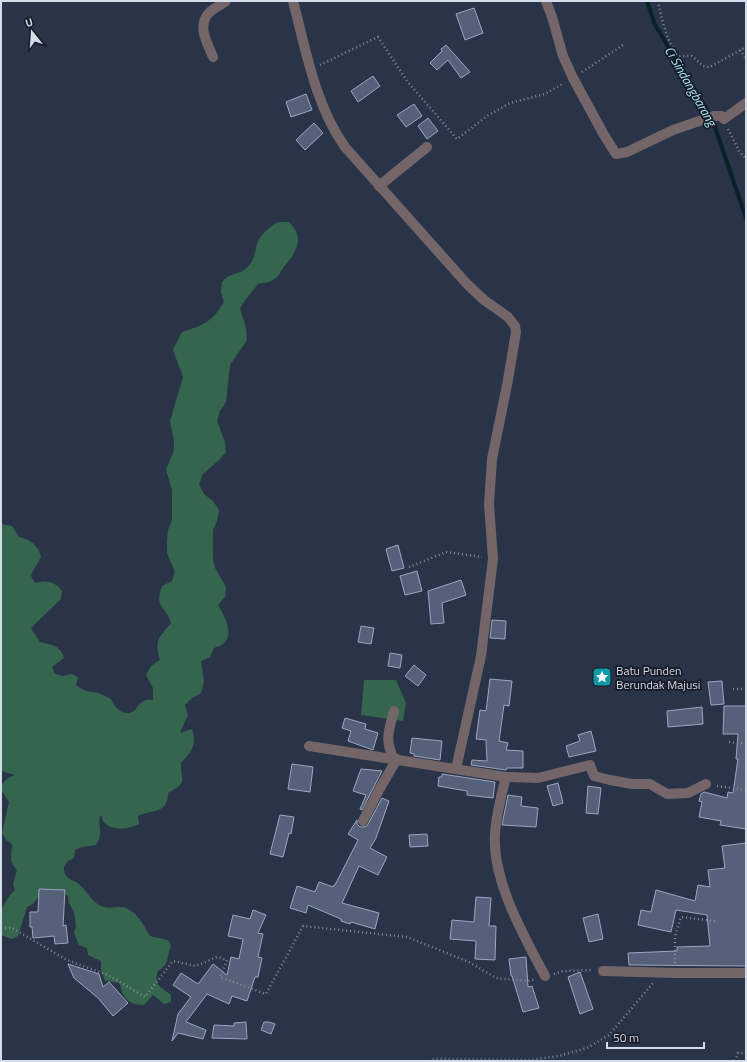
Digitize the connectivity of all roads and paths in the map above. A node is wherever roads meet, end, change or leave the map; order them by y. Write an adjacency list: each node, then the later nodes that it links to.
1 (226, 1): 8 (street)
2 (293, 1): 10 (street)
3 (546, 1): 11 (street)
4 (658, 1): 7 (path)
5 (623, 45): 11 (path)
6 (746, 46): 7 (path)
7 (740, 50): 9 (path)
8 (213, 57)
9 (746, 59)
10 (311, 69): 11 (path); 16 (street)
11 (573, 78): 13 (street)
12 (746, 103): 13 (street)
13 (724, 119): 15 (path)
14 (426, 147): 16 (street)
15 (746, 159)
16 (379, 186): 17 (street)
17 (493, 559): 18 (path); 26 (street)
18 (409, 567)
19 (733, 689): 20 (path)
20 (746, 689)
21 (394, 711): 25 (street)
22 (729, 742): 23 (path)
23 (746, 744)
24 (309, 746): 25 (street)
25 (396, 759): 26 (street); 30 (street)
26 (456, 769): 27 (street)
27 (506, 777): 28 (street); 37 (street)
28 (706, 784): 29 (path)
29 (746, 790)
30 (363, 821)
31 (715, 921): 35 (path)
32 (1, 928): 37 (path)
33 (603, 971): 34 (street); 37 (path)
34 (662, 973): 35 (street); 39 (path)
35 (675, 973): 36 (street)
36 (746, 973)
37 (545, 976)
38 (746, 1052): 40 (path)
39 (428, 1061)
40 (735, 1061)

